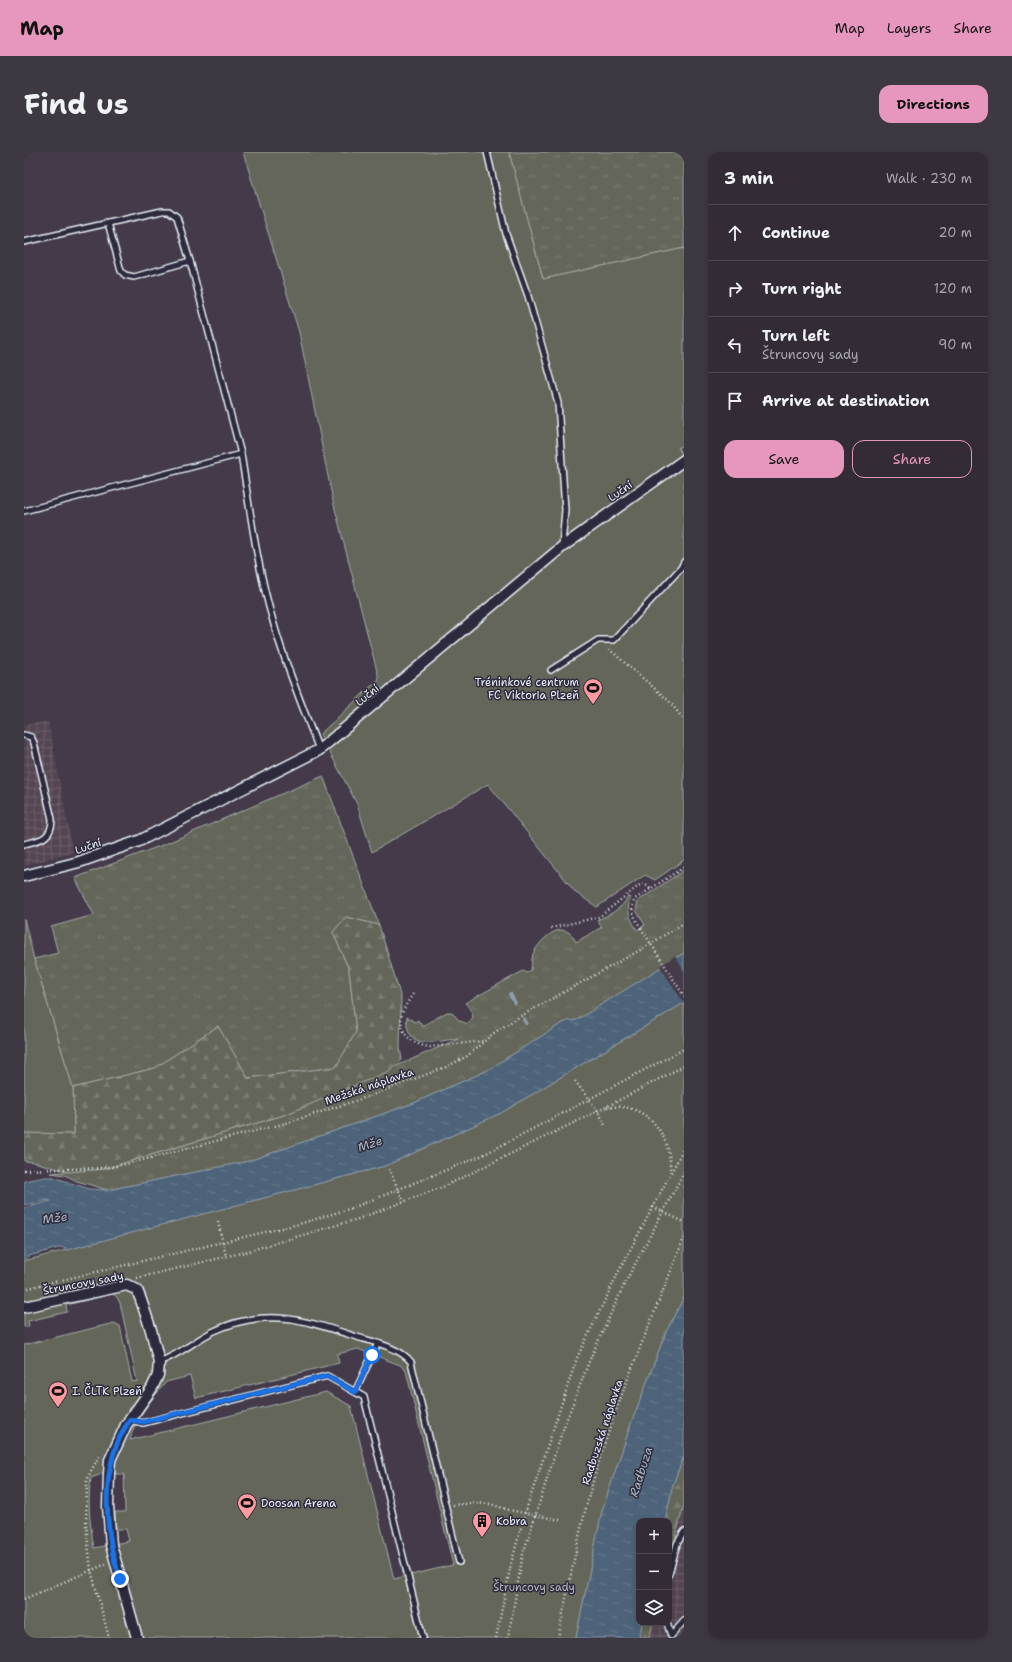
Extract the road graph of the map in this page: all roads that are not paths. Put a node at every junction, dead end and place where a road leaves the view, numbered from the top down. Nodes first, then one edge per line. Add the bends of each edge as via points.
1 (487, 152) edge
2 (108, 223) junction
3 (24, 242) edge
4 (190, 261) junction
5 (241, 454) junction
6 (684, 460) edge
7 (24, 511) edge
8 (562, 547) junction
9 (684, 562) edge
10 (551, 670) dead end
11 (24, 735) edge
12 (319, 750) junction
13 (24, 844) edge
14 (24, 876) edge
15 (24, 1307) edge
16 (378, 1343) junction
17 (159, 1362) junction
18 (355, 1392) junction
19 (130, 1420) junction
20 (684, 1532) edge
21 (459, 1562) dead end
22 (672, 1563) edge
23 (684, 1621) edge
24 (668, 1626) edge
25 (682, 1626) edge
26 (670, 1637) edge
27 (137, 1638) edge
28 (423, 1638) edge

1 - 8 lane via 506,234 528,296 558,402 565,510
2 - 3 lane
2 - 4 lane via 169,211 177,218
2 - 4 lane via 121,271 129,277
4 - 5 lane
5 - 7 lane
5 - 12 lane via 262,577 273,622
6 - 8 street, Luční
8 - 12 street, Luční
9 - 10 lane via 614,640 598,640
11 - 13 lane via 31,737 34,743 52,828 41,840
12 - 14 street, Luční via 139,841 79,862
15 - 17 street, Štruncovy sady via 131,1286 137,1290 141,1300
16 - 17 lane via 297,1319 260,1318 214,1332 184,1351
16 - 18 lane
16 - 21 lane via 407,1356 411,1362
17 - 19 street, Štruncovy sady via 158,1375 152,1388
18 - 19 lane via 327,1376 143,1422
18 - 28 lane via 364,1397
19 - 27 street, Štruncovy sady via 110,1460 108,1523 111,1545
20 - 22 lane via 677,1544
23 - 25 lane
24 - 26 lane
25 - 26 lane

